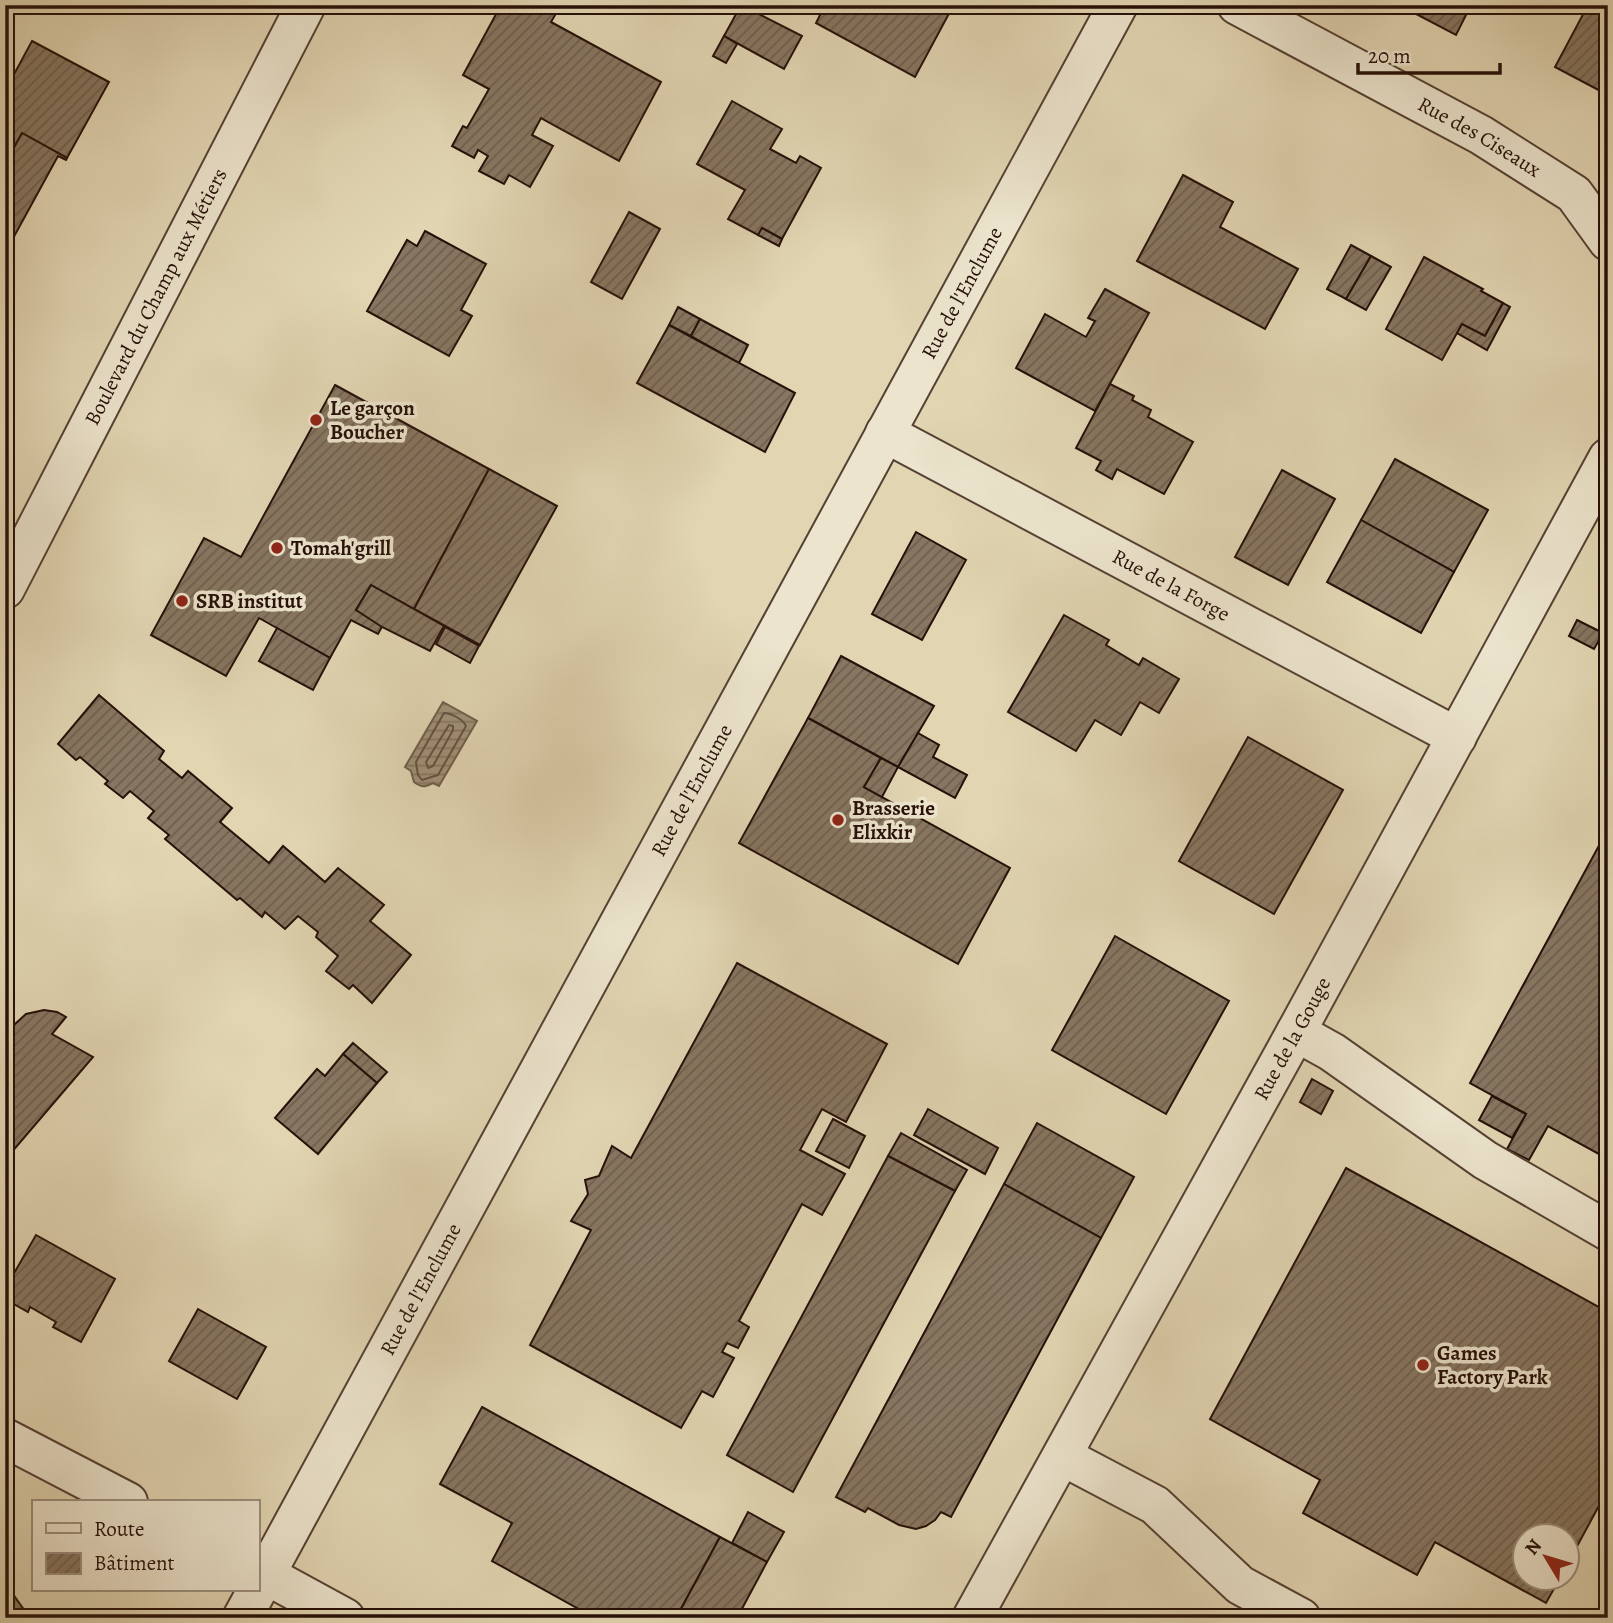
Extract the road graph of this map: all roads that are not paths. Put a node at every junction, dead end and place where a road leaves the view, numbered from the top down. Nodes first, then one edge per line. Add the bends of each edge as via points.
1 (306, 5) edge
2 (1118, 5) edge
3 (1237, 5) edge
4 (1608, 241) edge
5 (885, 433) junction
6 (1608, 458) edge
7 (5, 589) edge
8 (1457, 737) junction
9 (1296, 1032) junction
10 (1608, 1231) edge
11 (5, 1438) edge
12 (1062, 1456) junction
13 (124, 1500) edge
14 (262, 1573) edge
15 (254, 1592) edge
16 (242, 1618) edge
17 (345, 1618) edge
18 (972, 1618) edge
19 (1301, 1618) edge

1 - 7 street, Boulevard du Champ aux Métiers
2 - 5 street, Rue de l'Enclume
3 - 4 street, Rue des Ciseaux via 1481,135 1574,194
5 - 8 street, Rue de la Forge
5 - 14 street, Rue de l'Enclume
6 - 8 street, Rue de la Gouge
8 - 9 street, Rue de la Gouge
9 - 10 street via 1332,1052 1485,1160
9 - 12 street, Rue de la Gouge
11 - 13 street
12 - 18 street, Rue de la Gouge
12 - 19 street via 1155,1504 1240,1585
14 - 17 street
15 - 16 street, Rue de l'Enclume

